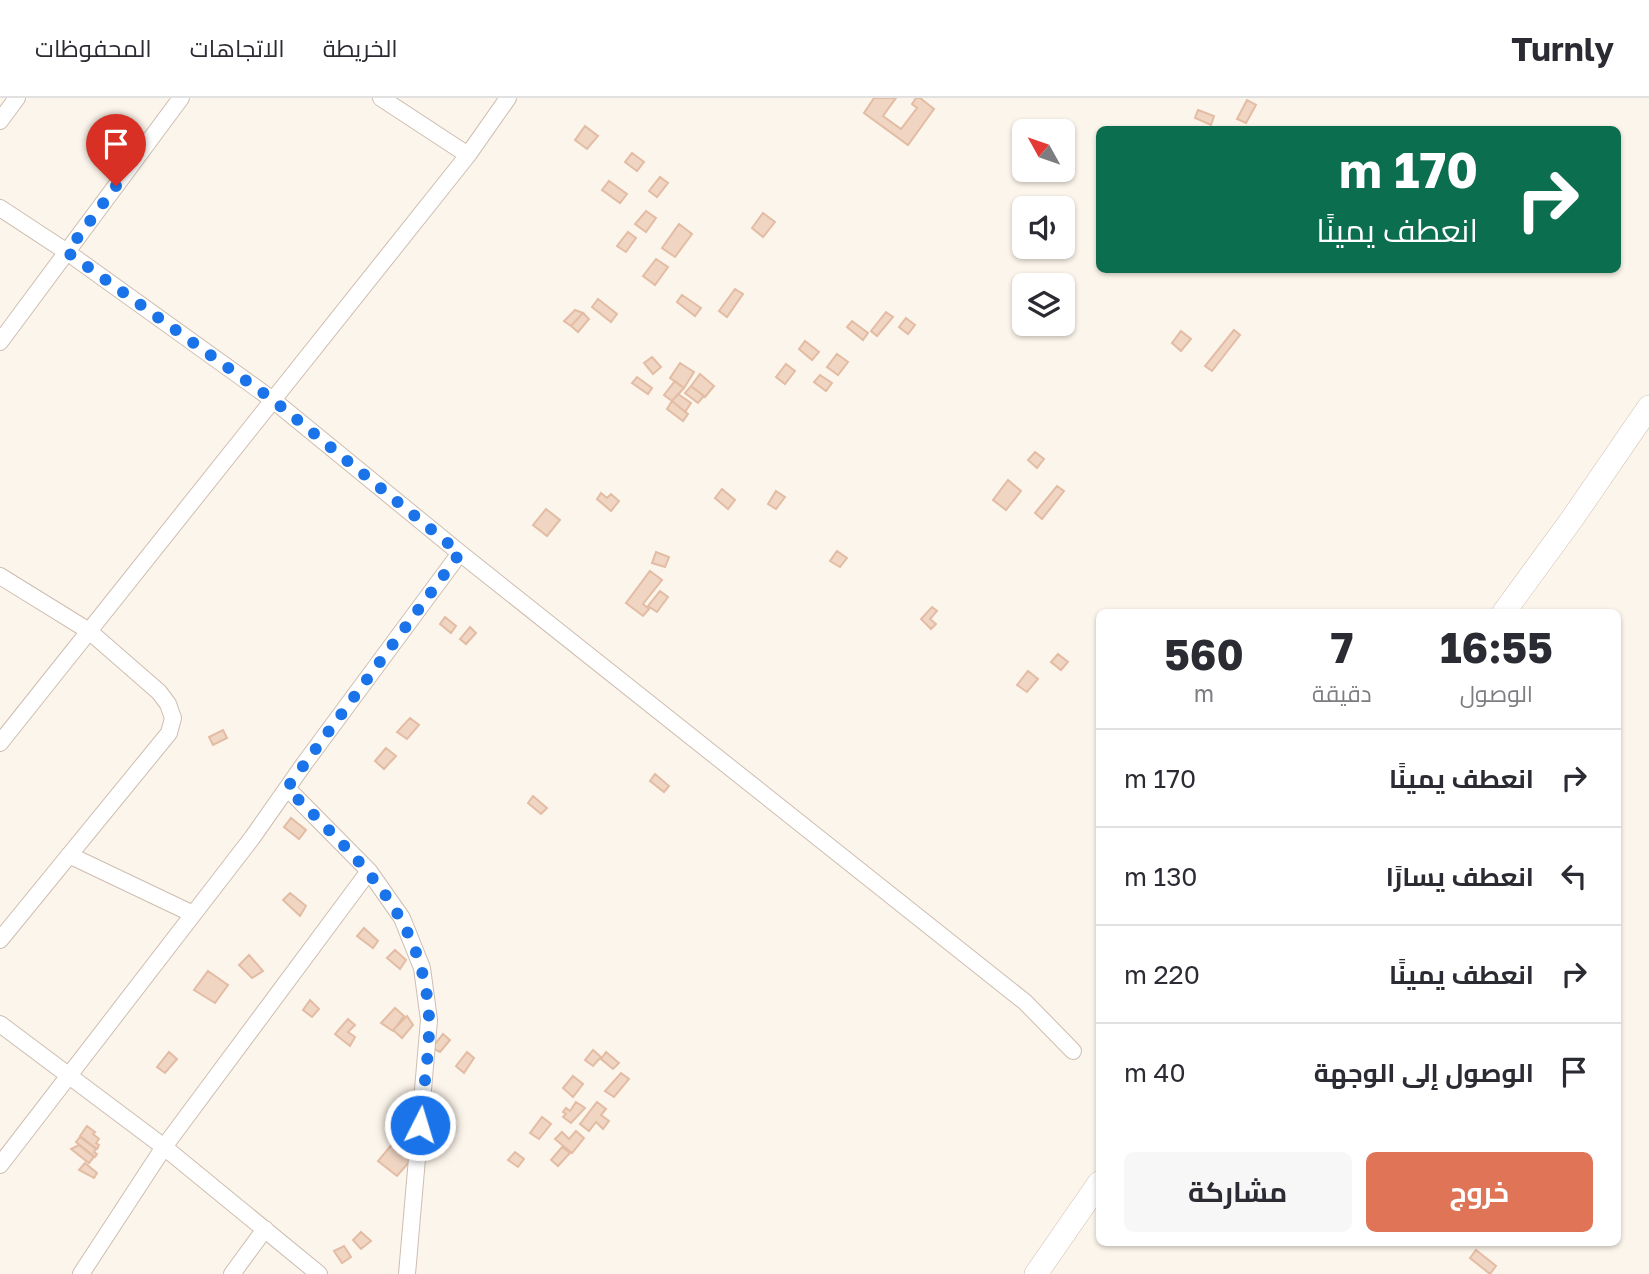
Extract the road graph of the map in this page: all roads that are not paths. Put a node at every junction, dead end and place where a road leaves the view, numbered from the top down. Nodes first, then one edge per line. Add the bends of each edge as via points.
1 (17, 98) edge
2 (181, 98) edge
3 (381, 98) edge
4 (508, 98) edge
5 (0, 121) edge
6 (468, 155) junction
7 (0, 208) edge
8 (67, 252) junction
9 (0, 342) edge
10 (273, 400) junction
11 (1649, 407) edge
12 (460, 553) junction
13 (0, 576) edge
14 (1506, 609) edge
15 (89, 631) junction
16 (0, 743) edge
17 (287, 788) junction
18 (69, 855) junction
19 (369, 871) junction
20 (193, 914) junction
21 (0, 940) edge
22 (0, 1024) edge
23 (1073, 1051) dead end
24 (70, 1074) junction
25 (164, 1147) junction
26 (0, 1165) edge
27 (1096, 1187) edge
28 (265, 1229) junction
29 (81, 1274) edge
30 (232, 1274) edge
31 (319, 1274) edge
32 (407, 1274) edge
33 (1036, 1274) edge

1 - 5 street
2 - 8 street
3 - 6 street
4 - 6 street
6 - 10 street
7 - 8 street
8 - 9 street
8 - 10 street
10 - 12 street
10 - 15 street
11 - 14 main road
12 - 17 street
12 - 23 street via 1025,1002
13 - 15 street
15 - 16 street
15 - 18 street via 159,692 173,718 169,733
17 - 19 street
17 - 20 street
18 - 20 street
18 - 21 street
19 - 25 street
19 - 32 street via 402,918 422,968 429,1020
20 - 24 street
22 - 24 street
24 - 25 street
24 - 26 street
25 - 28 street
25 - 29 street
27 - 33 main road
28 - 30 street
28 - 31 street

